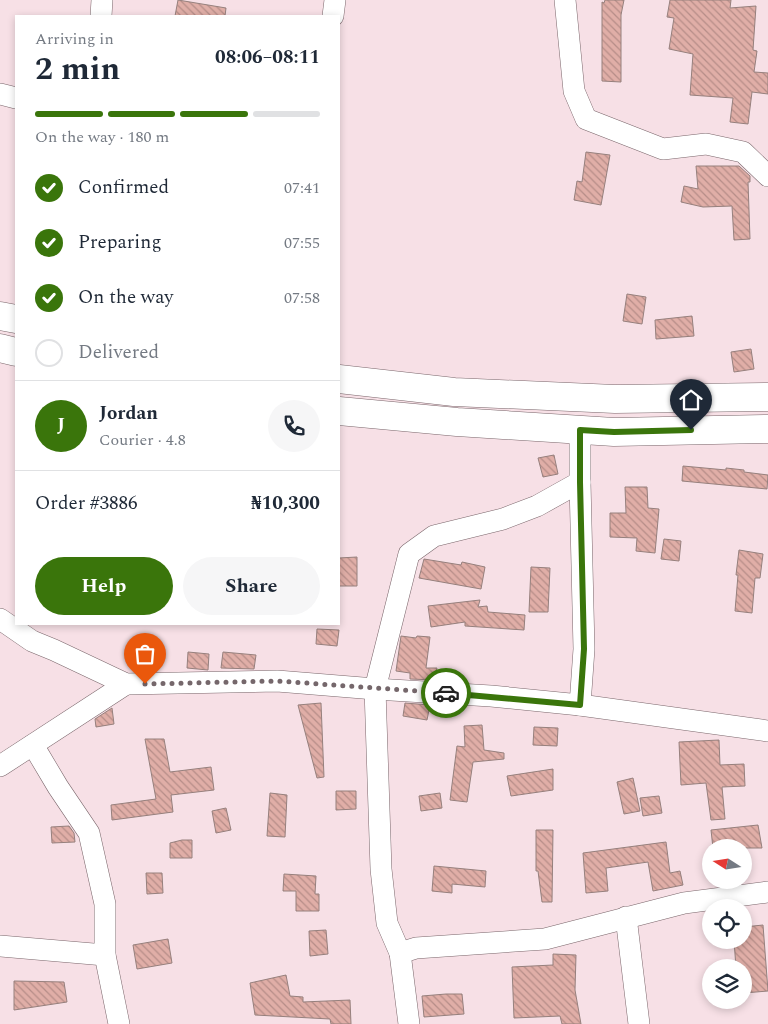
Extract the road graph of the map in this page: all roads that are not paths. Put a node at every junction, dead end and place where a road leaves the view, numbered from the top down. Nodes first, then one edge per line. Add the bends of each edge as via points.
1 (102, 0) edge
2 (335, 0) edge
3 (565, 0) edge
4 (101, 15) edge
5 (333, 15) edge
6 (0, 94) edge
7 (15, 98) edge
8 (768, 176) edge
9 (0, 316) edge
10 (15, 319) edge
11 (0, 348) edge
12 (15, 352) edge
13 (340, 379) edge
14 (768, 396) edge
15 (340, 411) edge
16 (768, 429) edge
17 (580, 430) junction
18 (580, 482) junction
19 (0, 620) edge
20 (126, 684) junction
21 (375, 689) junction
22 (580, 705) junction
23 (768, 731) edge
24 (33, 745) junction
25 (0, 766) edge
26 (768, 892) edge
27 (626, 917) junction
28 (0, 946) edge
29 (400, 954) junction
30 (105, 955) junction
31 (119, 1024) edge
32 (409, 1024) edge
33 (639, 1024) edge

1 - 4 street
2 - 5 street
3 - 8 street via 574,91 586,120 663,149 706,144 743,152
6 - 7 street
9 - 10 main road
11 - 12 main road
13 - 14 main road via 454,392 596,399
15 - 17 main road
16 - 17 main road
17 - 18 street
18 - 21 street via 503,519 434,536 409,554
18 - 22 street via 584,639
19 - 20 street via 32,641
20 - 21 street via 277,681
20 - 24 street
21 - 22 street
21 - 29 street via 381,869 387,923
22 - 23 street
24 - 25 street
24 - 30 street via 89,833 105,904
26 - 27 street via 684,903
27 - 29 street via 544,939 416,948
27 - 33 street
28 - 30 street
29 - 32 street
30 - 31 street

